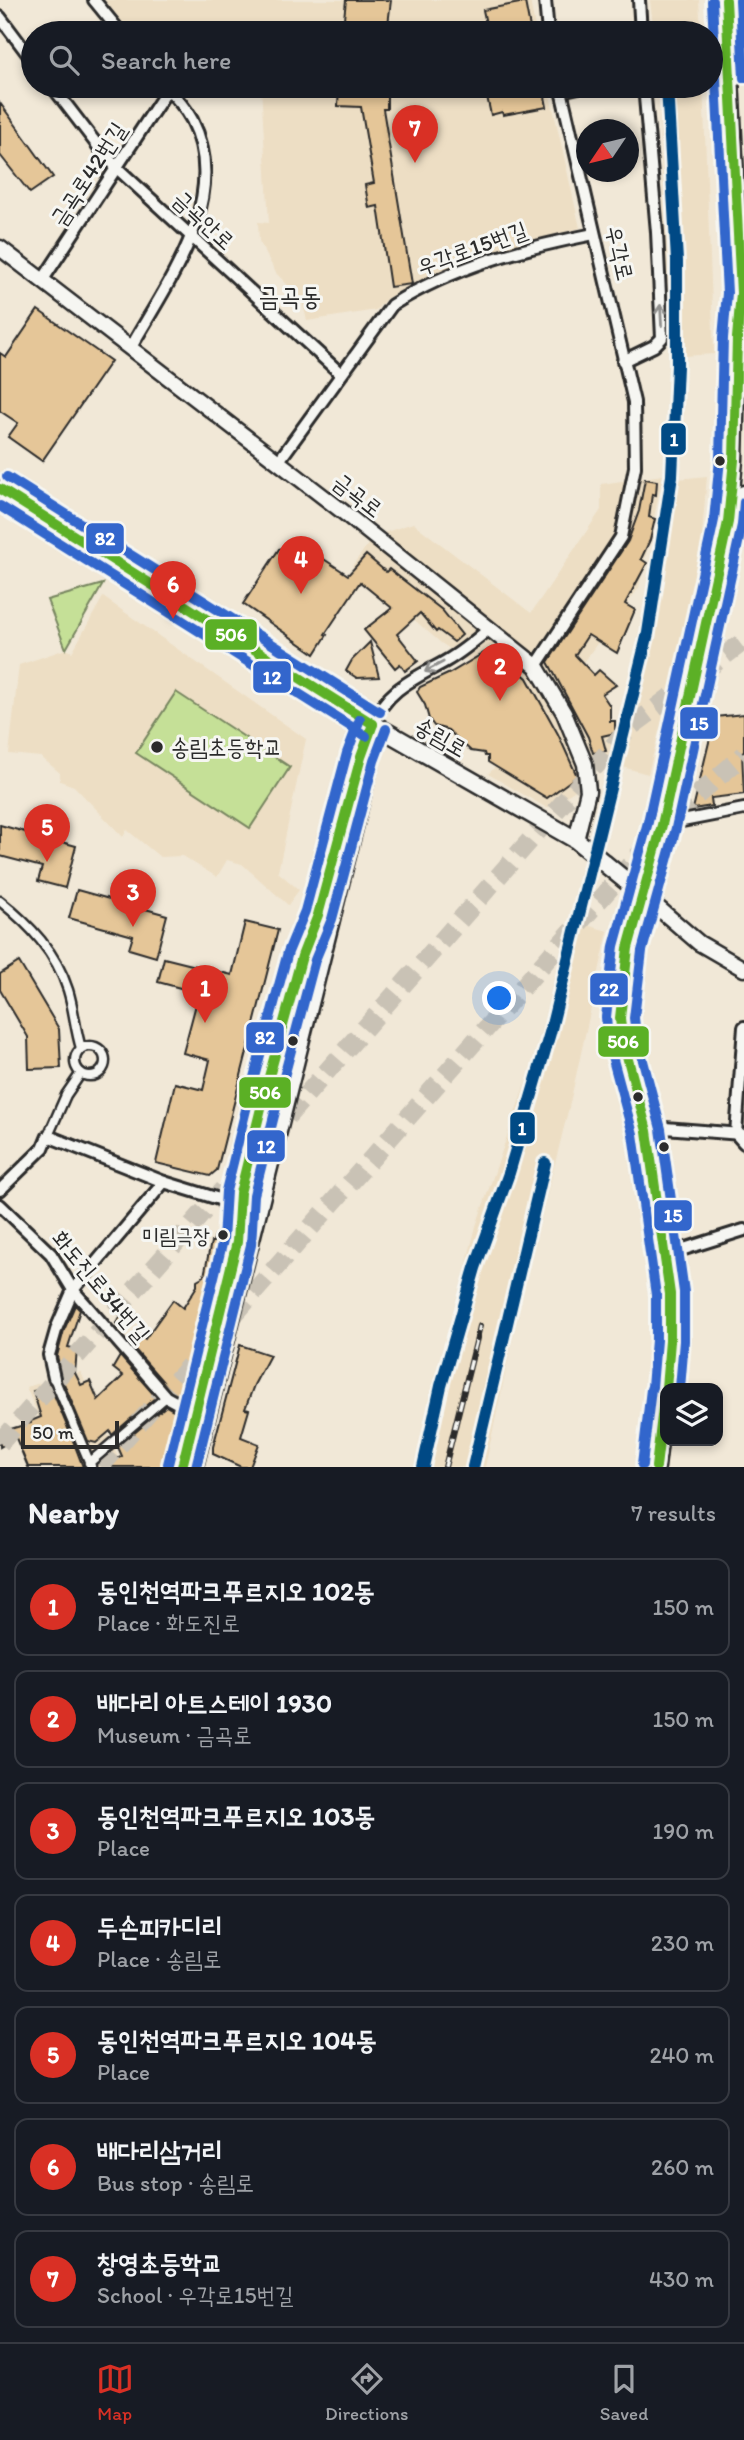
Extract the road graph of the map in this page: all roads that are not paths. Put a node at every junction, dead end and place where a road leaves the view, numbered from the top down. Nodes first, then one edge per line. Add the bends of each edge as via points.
1 (94, 0) edge
2 (545, 0) edge
3 (639, 0) edge
4 (726, 0) edge
5 (0, 17) edge
6 (111, 21) edge
7 (547, 21) edge
8 (641, 21) edge
9 (21, 45) edge
10 (736, 46) edge
11 (61, 98) edge
12 (161, 98) edge
13 (175, 98) edge
14 (563, 98) edge
15 (645, 98) edge
16 (117, 168) junction
17 (594, 234) junction
18 (192, 238) junction
19 (0, 248) edge
20 (42, 281) junction
21 (742, 300) edge
22 (130, 349) junction
23 (623, 361) junction
24 (341, 374) junction
25 (742, 402) edge
26 (278, 461) junction
27 (0, 489) edge
28 (744, 494) edge
29 (728, 522) junction
30 (490, 628) junction
31 (536, 666) junction
32 (373, 724) junction
33 (744, 809) edge
34 (662, 825) junction
35 (576, 840) junction
36 (642, 894) junction
37 (0, 901) edge
38 (744, 969) edge
39 (744, 1027) edge
40 (81, 1048) junction
41 (81, 1073) junction
42 (647, 1131) junction
43 (48, 1136) junction
44 (741, 1137) edge
45 (164, 1182) junction
46 (0, 1190) edge
47 (0, 1205) edge
48 (239, 1210) junction
49 (744, 1230) edge
50 (665, 1255) junction
51 (73, 1290) junction
52 (54, 1378) joint
53 (666, 1383) edge
54 (166, 1396) junction
55 (201, 1416) junction
56 (660, 1433) edge
57 (90, 1465) edge
58 (182, 1467) edge
59 (195, 1467) edge
60 (656, 1467) edge

1 - 6 street
2 - 7 street
3 - 8 street
4 - 10 main road
5 - 9 street
10 - 21 main road
11 - 16 street, 금곡안로
12 - 16 street, 금곡로42번길
13 - 18 street via 192,120 205,172 201,211
14 - 17 street, 우각로
23 -> 15 street via 662,338
16 - 18 street, 금곡안로
16 - 20 street, 금곡로42번길
17 - 23 street, 우각로
17 - 24 street, 우각로15번길 via 512,252 419,288 392,305
18 - 22 street
18 - 24 street, 금곡안로
19 - 20 street, 금곡로
20 - 22 street, 금곡로
21 - 25 main road via 737,338
22 - 26 street, 금곡로
23 - 31 street, 우각로 via 634,402 635,467 621,537
24 - 26 street, 우각로15번길
25 - 29 main road
26 - 30 street, 금곡로
27 - 32 main road, 송림로
28 - 29 main road
29 - 34 main road
30 - 31 street, 금곡로
30 -> 32 street via 469,646 406,682 389,696
31 - 35 street, 금곡로 via 564,713 585,764 589,790
32 - 35 main road, 송림로
32 - 48 street via 302,956
32 - 55 street via 371,764
33 - 34 street
34 - 36 main road
35 - 36 main road, 송림로
36 - 38 street via 699,943
36 - 42 main road via 628,948 620,1018
37 - 40 street via 37,934 57,962
39 - 44 street
40 - 41 street via 75,1060
40 - 41 street via 100,1048 106,1063 96,1075
41 - 43 street
42 - 44 street via 665,1128
42 - 50 main road
43 - 45 street
43 - 46 street via 43,1148
45 - 48 street
45 - 51 street
47 - 51 street, 화도진로34번길 via 51,1254
48 - 55 street via 237,1242
49 - 50 street
50 - 53 main road via 670,1294
51 - 52 street via 49,1355
51 - 54 street, 화도진로34번길
52 - 57 street
54 - 55 street, 화도진로34번길
54 - 57 street
55 - 58 street
55 - 59 street
56 - 60 main road

